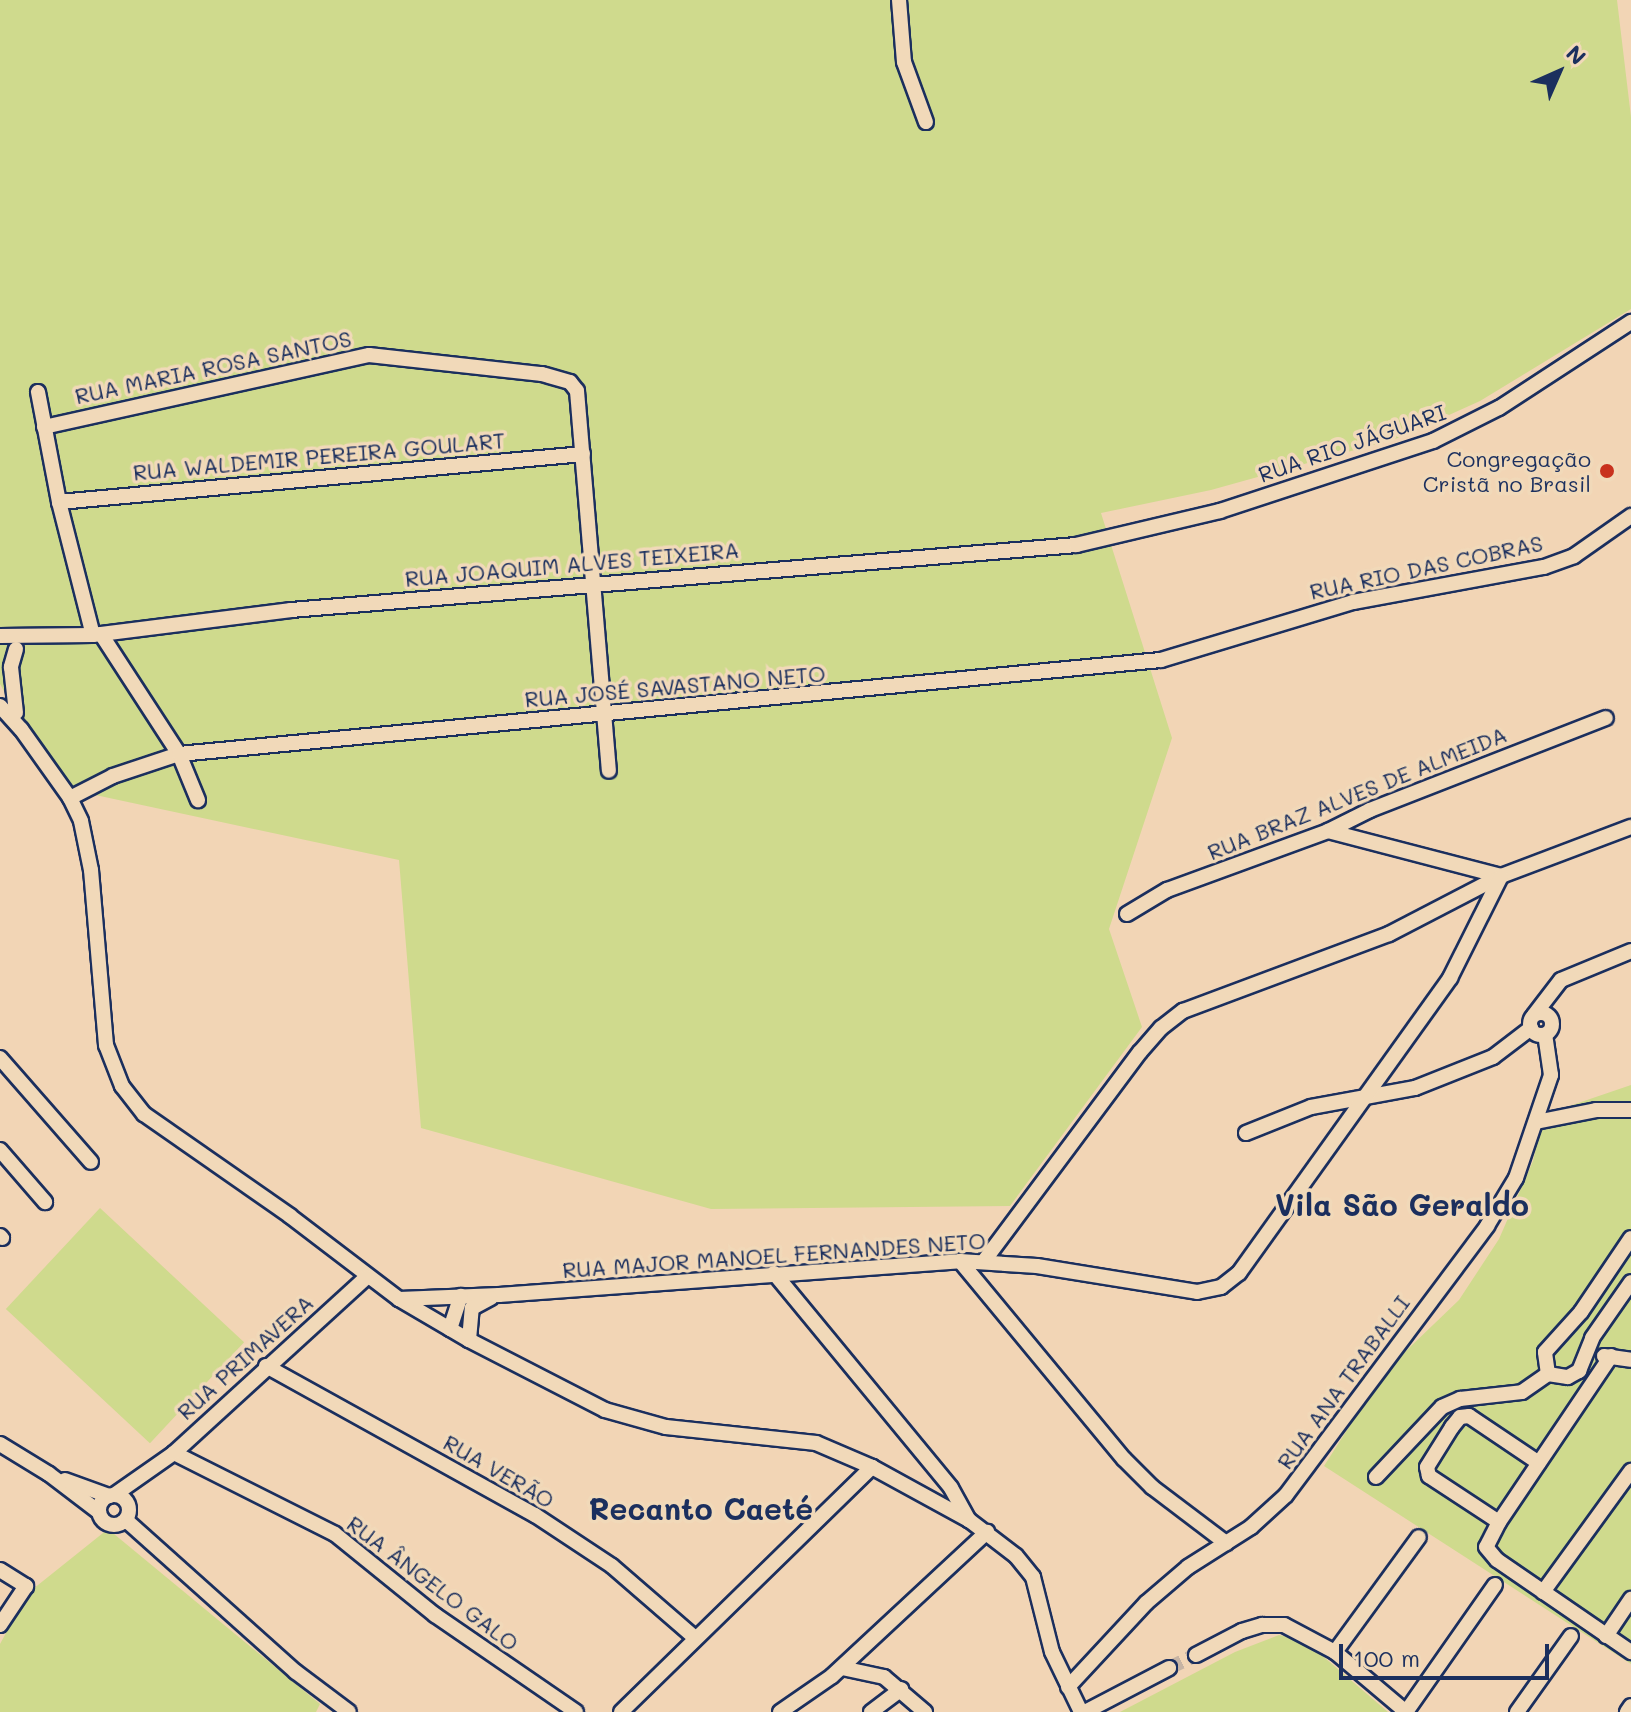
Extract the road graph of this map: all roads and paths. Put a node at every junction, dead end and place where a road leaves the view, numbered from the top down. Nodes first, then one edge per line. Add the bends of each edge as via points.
1 (899, 0) edge
2 (926, 122) dead end
3 (1631, 322) edge
4 (38, 392) dead end
5 (44, 427) junction
6 (583, 454) junction
7 (59, 502) junction
8 (1631, 516) edge
9 (1110, 538) joint
10 (595, 583) junction
11 (97, 635) junction
12 (0, 636) edge
13 (39, 638) junction
14 (16, 649) junction
15 (0, 655) edge
16 (1174, 657) joint
17 (0, 689) edge
18 (0, 706) edge
19 (16, 713) junction
20 (606, 715) junction
21 (1606, 718) dead end
22 (21, 729) junction
23 (179, 754) junction
24 (609, 771) dead end
25 (70, 798) junction
26 (198, 800) dead end
27 (1631, 827) edge
28 (1328, 831) junction
29 (1501, 876) junction
30 (1127, 914) dead end
31 (1631, 951) edge
32 (1540, 1024) junction
33 (0, 1058) edge
34 (1368, 1096) junction
35 (1631, 1110) edge
36 (1536, 1122) junction
37 (1246, 1133) dead end
38 (0, 1150) edge
39 (91, 1162) dead end
40 (45, 1202) dead end
41 (1631, 1238) edge
42 (960, 1261) junction
43 (984, 1261) junction
44 (774, 1273) junction
45 (367, 1277) junction
46 (1631, 1282) edge
47 (499, 1295) junction
48 (461, 1296) junction
49 (399, 1299) junction
50 (450, 1329) junction
51 (469, 1340) junction
52 (1611, 1356) junction
53 (1585, 1358) junction
54 (1631, 1360) edge
55 (266, 1366) junction
56 (1548, 1374) junction
57 (0, 1444) edge
58 (174, 1453) junction
59 (1539, 1463) junction
60 (872, 1467) junction
61 (154, 1469) junction
62 (1631, 1471) edge
63 (49, 1474) junction
64 (1376, 1477) dead end
65 (111, 1496) junction
66 (99, 1512) junction
67 (126, 1515) junction
68 (969, 1520) junction
69 (1499, 1522) junction
70 (987, 1532) junction
71 (1419, 1537) dead end
72 (1226, 1543) junction
73 (0, 1570) edge
74 (1495, 1585) dead end
75 (1543, 1592) junction
76 (1631, 1599) edge
77 (0, 1625) edge
78 (1571, 1636) dead end
79 (1606, 1636) junction
80 (695, 1638) junction
81 (1335, 1652) junction
82 (1631, 1652) edge
83 (1196, 1655) tunnel mouth
84 (842, 1668) junction
85 (1169, 1668) tunnel mouth
86 (1068, 1687) junction
87 (901, 1689) junction
88 (1631, 1706) edge
89 (333, 1707) edge
90 (349, 1712) edge
91 (576, 1712) edge
92 (621, 1712) edge
93 (780, 1712) edge
94 (871, 1712) edge
95 (925, 1712) edge
96 (1083, 1712) edge
97 (1517, 1712) edge
98 (1627, 1712) edge

1 - 2 street via 904,62
3 - 9 street, RUA RIO JÁGUARI via 1468,426 1220,511
4 - 5 street
5 - 6 street, RUA MARIA ROSA SANTOS via 369,355 559,377 577,391
5 - 7 street
6 - 7 street, RUA WALDEMIR PEREIRA GOULART
6 - 10 street
7 - 11 street
8 - 16 street, RUA RIO DAS COBRAS via 1574,556 1544,567 1353,602
9 - 10 street, RUA JOAQUIM ALVES TEIXEIRA via 1041,550
10 - 11 street, RUA JOAQUIM ALVES TEIXEIRA via 291,610
10 - 20 street
11 - 13 street, RUA JOAQUIM ALVES TEIXEIRA
11 - 23 street
12 - 13 street, RUA JOAQUIM ALVES TEIXEIRA
13 - 14 street
14 - 15 street
14 - 19 street via 11,667
16 - 20 street, RUA JOSÉ SAVASTANO NETO
17 - 19 street
18 - 22 street
19 - 22 street
20 - 23 street, RUA JOSÉ SAVASTANO NETO
20 - 24 street
21 - 28 street, RUA BRAZ ALVES DE ALMEIDA
22 - 25 street
23 - 25 street, RUA JOSÉ SAVASTANO NETO via 113,776
23 - 26 street
25 - 45 street via 88,843 103,1024 110,1062 122,1086 144,1114
27 - 29 street
28 - 29 street
28 - 30 street, RUA BRAZ ALVES DE ALMEIDA via 1167,890
29 - 34 street, RUA MAJOR MANOEL FERNANDES NETO via 1450,978
29 - 43 street via 1389,934 1183,1011 1140,1052
31 - 32 street, RUA ANA TRABALLI via 1570,974 1552,990
32 - 34 street via 1471,1067 1415,1088
32 - 36 street, RUA ANA TRABALLI via 1552,1065
33 - 39 street
34 - 37 street via 1311,1107
34 - 43 street, RUA MAJOR MANOEL FERNANDES NETO via 1239,1273 1221,1287 1197,1292
35 - 36 street via 1596,1110
36 - 72 street, RUA ANA TRABALLI via 1499,1208 1303,1476 1251,1527
38 - 40 street
41 - 56 street via 1589,1302 1545,1352
42 - 43 street, RUA MAJOR MANOEL FERNANDES NETO
42 - 44 street, RUA MAJOR MANOEL FERNANDES NETO
42 - 72 street via 1130,1466
44 - 47 street, RUA MAJOR MANOEL FERNANDES NETO
44 - 68 street via 951,1488
45 - 49 street
45 - 55 street, RUA PRIMAVERA
46 - 53 street via 1592,1338
47 - 48 street, RUA MAJOR MANOEL FERNANDES NETO
47 - 51 street via 472,1308
48 - 49 street, RUA MAJOR MANOEL FERNANDES NETO
48 - 50 street
49 - 50 street
50 - 51 street
51 - 60 street via 623,1417 666,1427 806,1441
52 - 53 street
52 - 54 street
52 - 59 street
53 - 56 street via 1574,1374
55 - 58 street, RUA PRIMAVERA
55 - 80 street, RUA VERÃO via 535,1515 612,1566
56 - 64 street via 1522,1392 1460,1399 1442,1407
57 - 63 street
58 - 61 street, RUA PRIMAVERA
58 - 91 street, RUA ÂNGELO GALO via 335,1534 435,1615
59 - 69 street
59 - 69 street via 1477,1419 1464,1415 1452,1427 1427,1467 1429,1476
60 - 68 street
60 - 80 street
61 - 65 street, RUA PRIMAVERA
61 - 67 street, RUA PRIMAVERA
62 - 75 street
63 - 65 street
63 - 66 street
65 - 66 street
65 - 67 street via 124,1499
66 - 67 street via 108,1524
67 - 89 street via 173,1565
68 - 70 street
69 - 75 street via 1487,1550
70 - 84 street
70 - 86 street via 1033,1577 1052,1652
71 - 81 street
72 - 86 street, RUA ANA TRABALLI via 1146,1603
73 - 77 street via 26,1586
74 - 81 street via 1406,1712
75 - 79 street
76 - 79 street
78 - 97 street
79 - 82 street
80 - 92 street
81 - 83 street via 1284,1625 1262,1625
84 - 87 street via 884,1677
84 - 93 street
85 - 96 street
86 - 96 street
87 - 94 street
87 - 95 street
88 - 98 street
89 - 90 street

